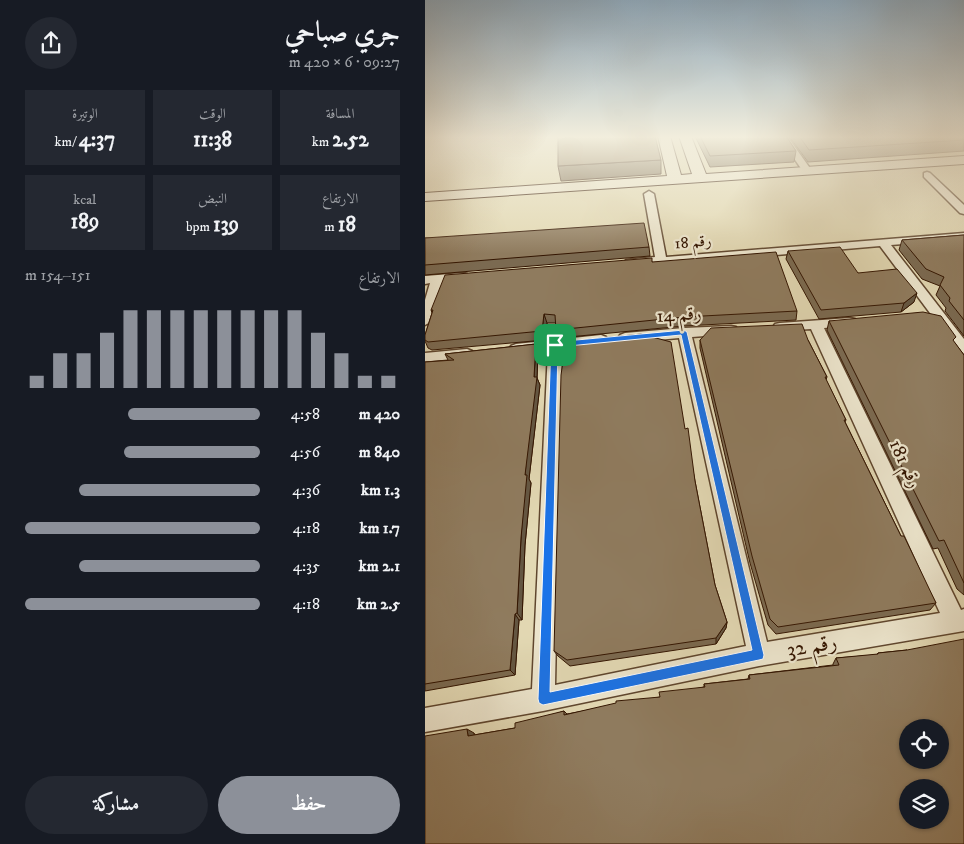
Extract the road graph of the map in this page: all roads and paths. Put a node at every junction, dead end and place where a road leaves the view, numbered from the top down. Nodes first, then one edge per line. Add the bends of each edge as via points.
1 (674, 175) edge
2 (741, 175) edge
3 (921, 175) edge
4 (927, 175) edge
5 (701, 178) joint
6 (675, 180) junction
7 (649, 194) junction
8 (425, 197) edge
9 (425, 209) edge
10 (964, 211) edge
11 (964, 236) edge
12 (883, 243) junction
13 (661, 261) junction
14 (623, 264) edge
15 (477, 276) edge
16 (431, 280) edge
17 (937, 314) junction
18 (919, 316) edge
19 (425, 321) edge
20 (863, 321) edge
21 (816, 325) junction
22 (769, 328) edge
23 (740, 329) edge
24 (684, 332) junction
25 (555, 345) junction
26 (964, 349) edge
27 (499, 351) edge
28 (481, 352) edge
29 (425, 358) edge
30 (960, 621) edge
31 (759, 655) junction
32 (543, 699) junction
33 (425, 720) edge

1 - 6 street
2 - 5 street
3 - 7 street
4 - 10 street
5 - 6 street
6 - 8 street
7 - 9 street
7 - 13 street
11 - 12 street, رقم 18
12 - 13 street, رقم 18
12 - 17 street
13 - 14 street, رقم 18
15 - 16 street
16 - 19 street
17 - 18 street
17 - 26 street
20 - 21 street
21 - 22 street
21 - 30 street, رقم 181
23 - 24 street, رقم 14
24 - 25 street, رقم 14
24 - 31 street
25 - 27 street, رقم 14
25 - 32 street
28 - 29 street
30 - 31 street, رقم 32
31 - 32 street, رقم 32
32 - 33 street, رقم 32

